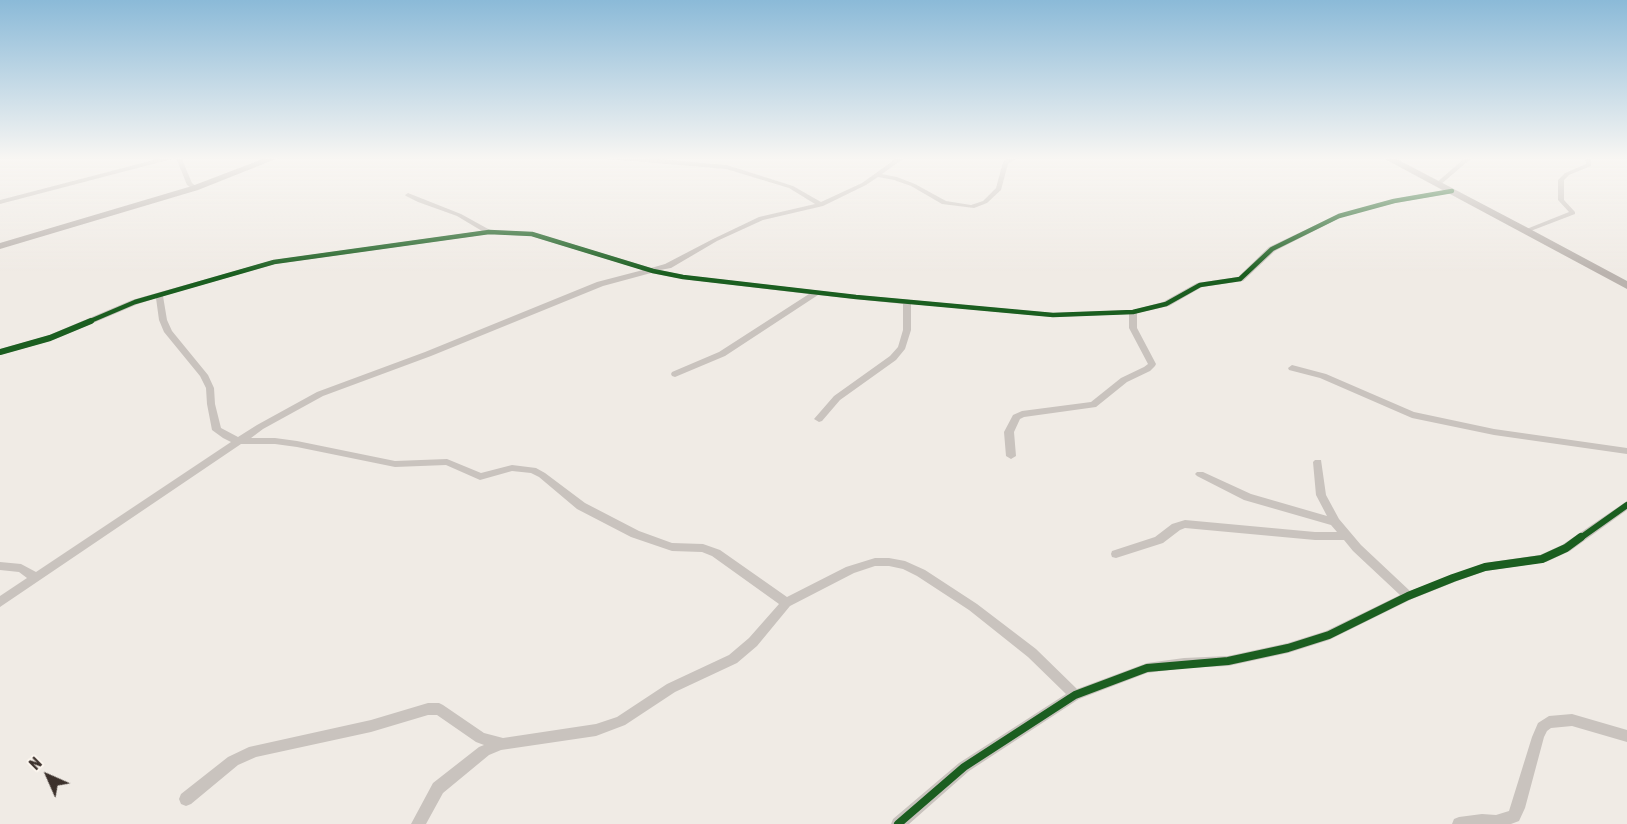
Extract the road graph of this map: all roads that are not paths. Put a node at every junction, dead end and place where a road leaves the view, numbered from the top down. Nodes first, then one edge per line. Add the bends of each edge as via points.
1 (26, 195) edge
2 (170, 195) edge
3 (409, 195) edge
4 (804, 195) edge
5 (843, 195) edge
6 (930, 195) edge
7 (992, 195) edge
8 (1426, 195) edge
9 (1460, 195) edge
10 (1561, 195) edge
11 (0, 202) edge
12 (820, 206) junction
13 (1526, 231) junction
14 (489, 232) junction
15 (0, 246) edge
16 (652, 271) junction
17 (1627, 286) edge
18 (816, 292) junction
19 (159, 295) junction
20 (907, 302) junction
21 (1133, 312) junction
22 (0, 352) edge
23 (1292, 368) dead end
24 (675, 374) dead end
25 (819, 419) dead end
26 (238, 441) junction
27 (1627, 451) edge
28 (1011, 456) dead end
29 (1318, 462) dead end
30 (1200, 474) dead end
31 (1627, 505) edge
32 (1335, 522) junction
33 (1347, 536) junction
34 (1116, 554) dead end
35 (0, 566) edge
36 (36, 578) junction
37 (1408, 596) junction
38 (0, 602) edge
39 (786, 603) junction
40 (1075, 695) junction
41 (1627, 736) edge
42 (501, 744) junction
43 (186, 799) dead end
44 (418, 824) edge
45 (898, 824) edge
46 (1460, 824) edge

1 - 11 street
2 - 15 main road
3 - 14 street via 459,214
4 - 12 street
5 - 12 street
6 - 7 street via 944,203 972,207
8 - 21 street via 1339,216 1272,249 1240,279 1200,285 1166,304
9 - 13 main road
10 - 13 street via 1573,213
12 - 16 street via 762,218
13 - 17 main road
14 - 16 street via 532,234
14 - 19 street via 274,262
16 - 18 street
16 - 26 street via 600,284 342,385 281,413
18 - 20 street
18 - 24 street via 717,358
19 - 22 street via 50,338
19 - 26 street via 168,332 207,382 217,430
20 - 21 street via 1053,315
20 - 25 street via 907,330 902,347 893,358 837,398
21 - 28 street via 1133,327 1152,364 1093,405 1016,417 1009,432
23 - 27 street via 1323,376 1412,415 1494,432
26 - 36 street
26 - 39 street via 276,441 395,464 447,462 480,477 512,468 533,470 581,506 635,534 672,547 703,548 716,553
29 - 32 street via 1321,495
30 - 32 street via 1248,497
31 - 37 street via 1542,560 1485,567
32 - 33 street
33 - 34 street via 1185,524 1159,540
33 - 37 street
35 - 36 street via 21,568
36 - 38 street
37 - 40 street via 1364,619 1288,648 1228,661 1147,668
39 - 40 street via 875,562 905,565 973,607 1032,653
39 - 42 street via 733,659 671,687 621,721 596,730
40 - 45 street via 964,767
41 - 46 street via 1572,720 1549,722 1538,737 1514,816 1496,822
42 - 43 street via 481,738 439,709 428,710 254,751 233,761
42 - 44 street via 484,751 442,784

